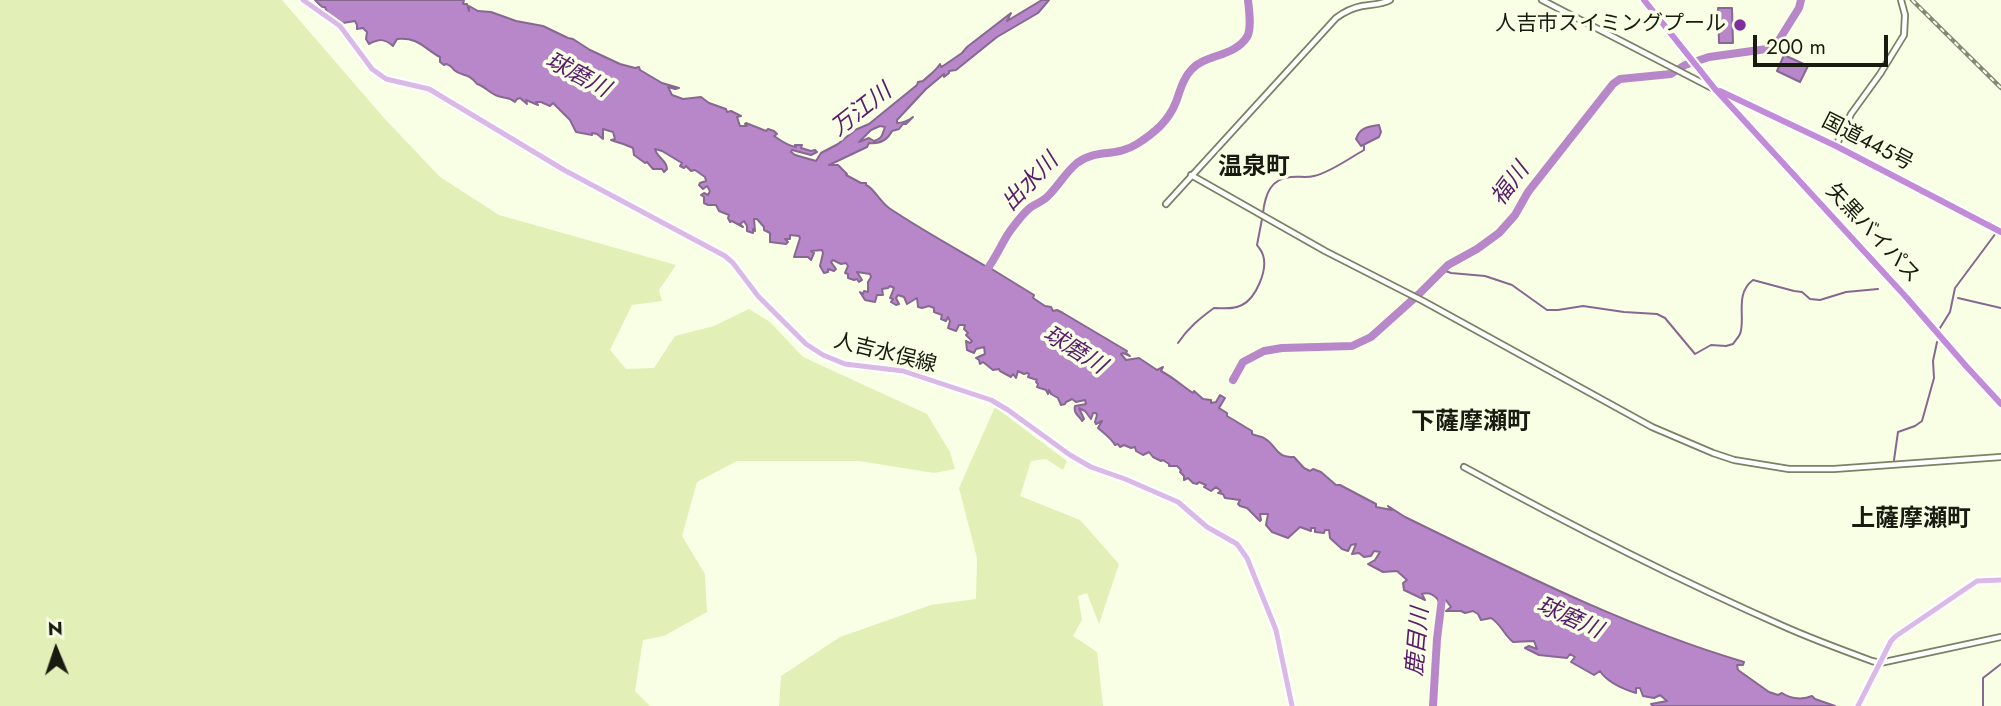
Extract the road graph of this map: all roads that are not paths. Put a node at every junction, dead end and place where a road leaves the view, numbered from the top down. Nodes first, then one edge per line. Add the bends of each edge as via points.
1 (303, 0) edge
2 (1390, 0) edge
3 (1542, 0) edge
4 (1644, 0) edge
5 (1900, 0) edge
6 (1715, 89) junction
7 (1740, 101) junction
8 (1734, 109) junction
9 (1836, 146) junction
10 (1191, 175) junction
11 (1166, 204) dead end
12 (2001, 232) edge
13 (2001, 404) edge
14 (2001, 457) edge
15 (1464, 467) dead end
16 (2001, 580) edge
17 (2001, 637) edge
18 (1880, 663) junction
19 (1292, 706) edge
20 (1858, 706) edge

1 - 19 main road, 人吉水俣線 via 340,26 372,69 386,79 429,89 564,170 725,256 758,296 823,355 845,364 903,371 991,400 1070,455 1178,502 1207,527 1237,544 1276,630
2 - 10 street via 1349,9 1336,18
3 - 6 street
4 - 6 highway, 矢黒バイパス
5 - 9 street via 1904,35 1851,114
6 - 7 highway, 国道445号
6 - 8 highway, 矢黒バイパス
7 - 8 highway
7 - 9 highway, 国道445号
8 - 13 highway, 矢黒バイパス
9 - 12 highway, 国道445号
10 - 11 street
10 - 14 street via 1651,427 1713,453 1789,469
15 - 18 street via 1553,516 1783,627
16 - 18 main road via 1977,581 1896,636
17 - 18 street
18 - 20 main road

